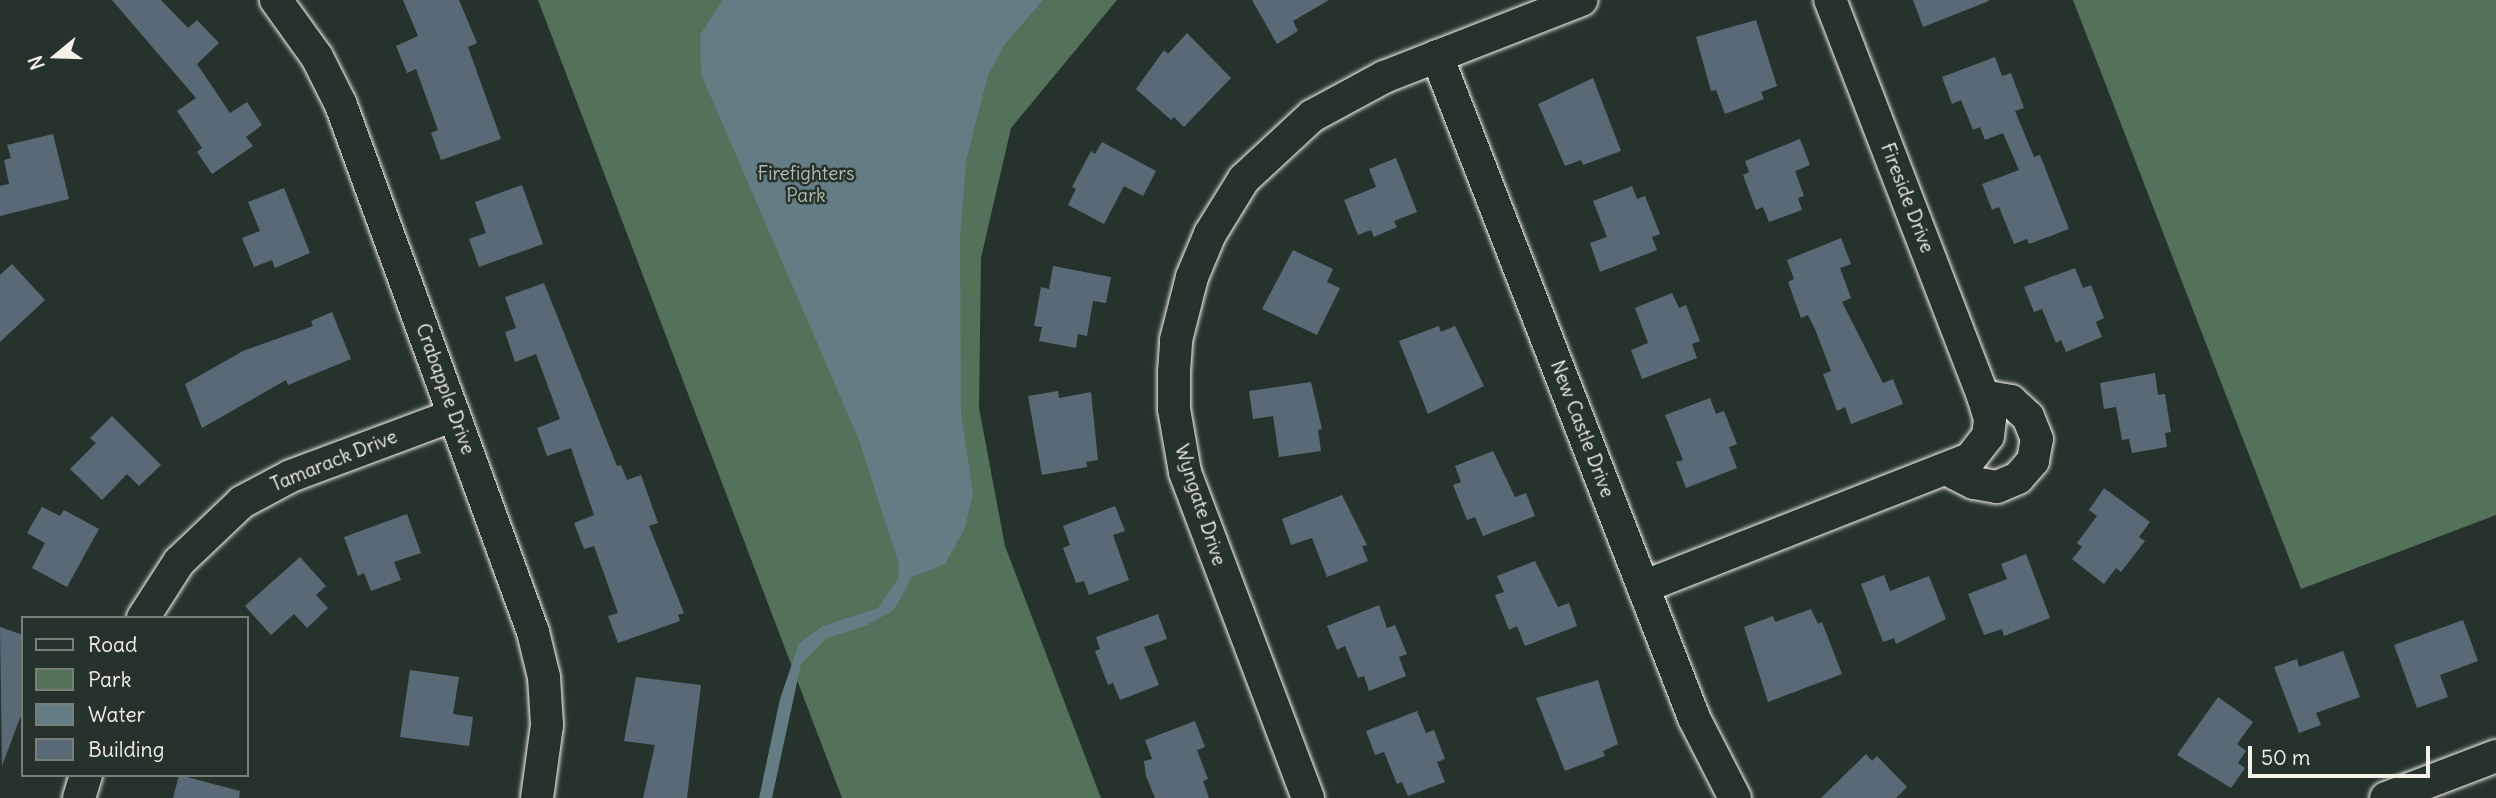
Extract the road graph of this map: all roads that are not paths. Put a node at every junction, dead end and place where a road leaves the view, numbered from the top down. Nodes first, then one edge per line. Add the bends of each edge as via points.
1 (276, 0) edge
2 (1582, 0) edge
3 (1830, 0) edge
4 (1437, 56) junction
5 (1983, 396) junction
6 (454, 415) junction
7 (1947, 469) junction
8 (1643, 587) junction
9 (144, 616) edge
10 (2496, 756) edge
11 (85, 777) edge
12 (79, 798) edge
13 (537, 798) edge
14 (1308, 798) edge
15 (1735, 798) edge
16 (2386, 798) edge

1 - 6 street, Crabapple Drive via 317,57 341,105
2 - 4 street, Wyngate Drive
3 - 5 street, Fireside Drive
4 - 8 street, New Castle Drive
4 - 14 street, Wyngate Drive via 1350,93 1312,116 1244,179 1205,245 1176,340 1174,409 1185,472
5 - 7 street, Fireside Drive via 1990,427 1984,444 1975,456
5 - 7 street via 2011,401 2028,417 2037,439 2033,461 2018,478 1997,486 1974,483
6 - 9 street, Tamarack Drive via 290,476 242,502 179,562
6 - 13 street, Crabapple Drive via 540,656 547,748
7 - 8 street, Fireside Drive
8 - 15 street, New Castle Drive via 1694,718
10 - 16 street
11 - 12 street

